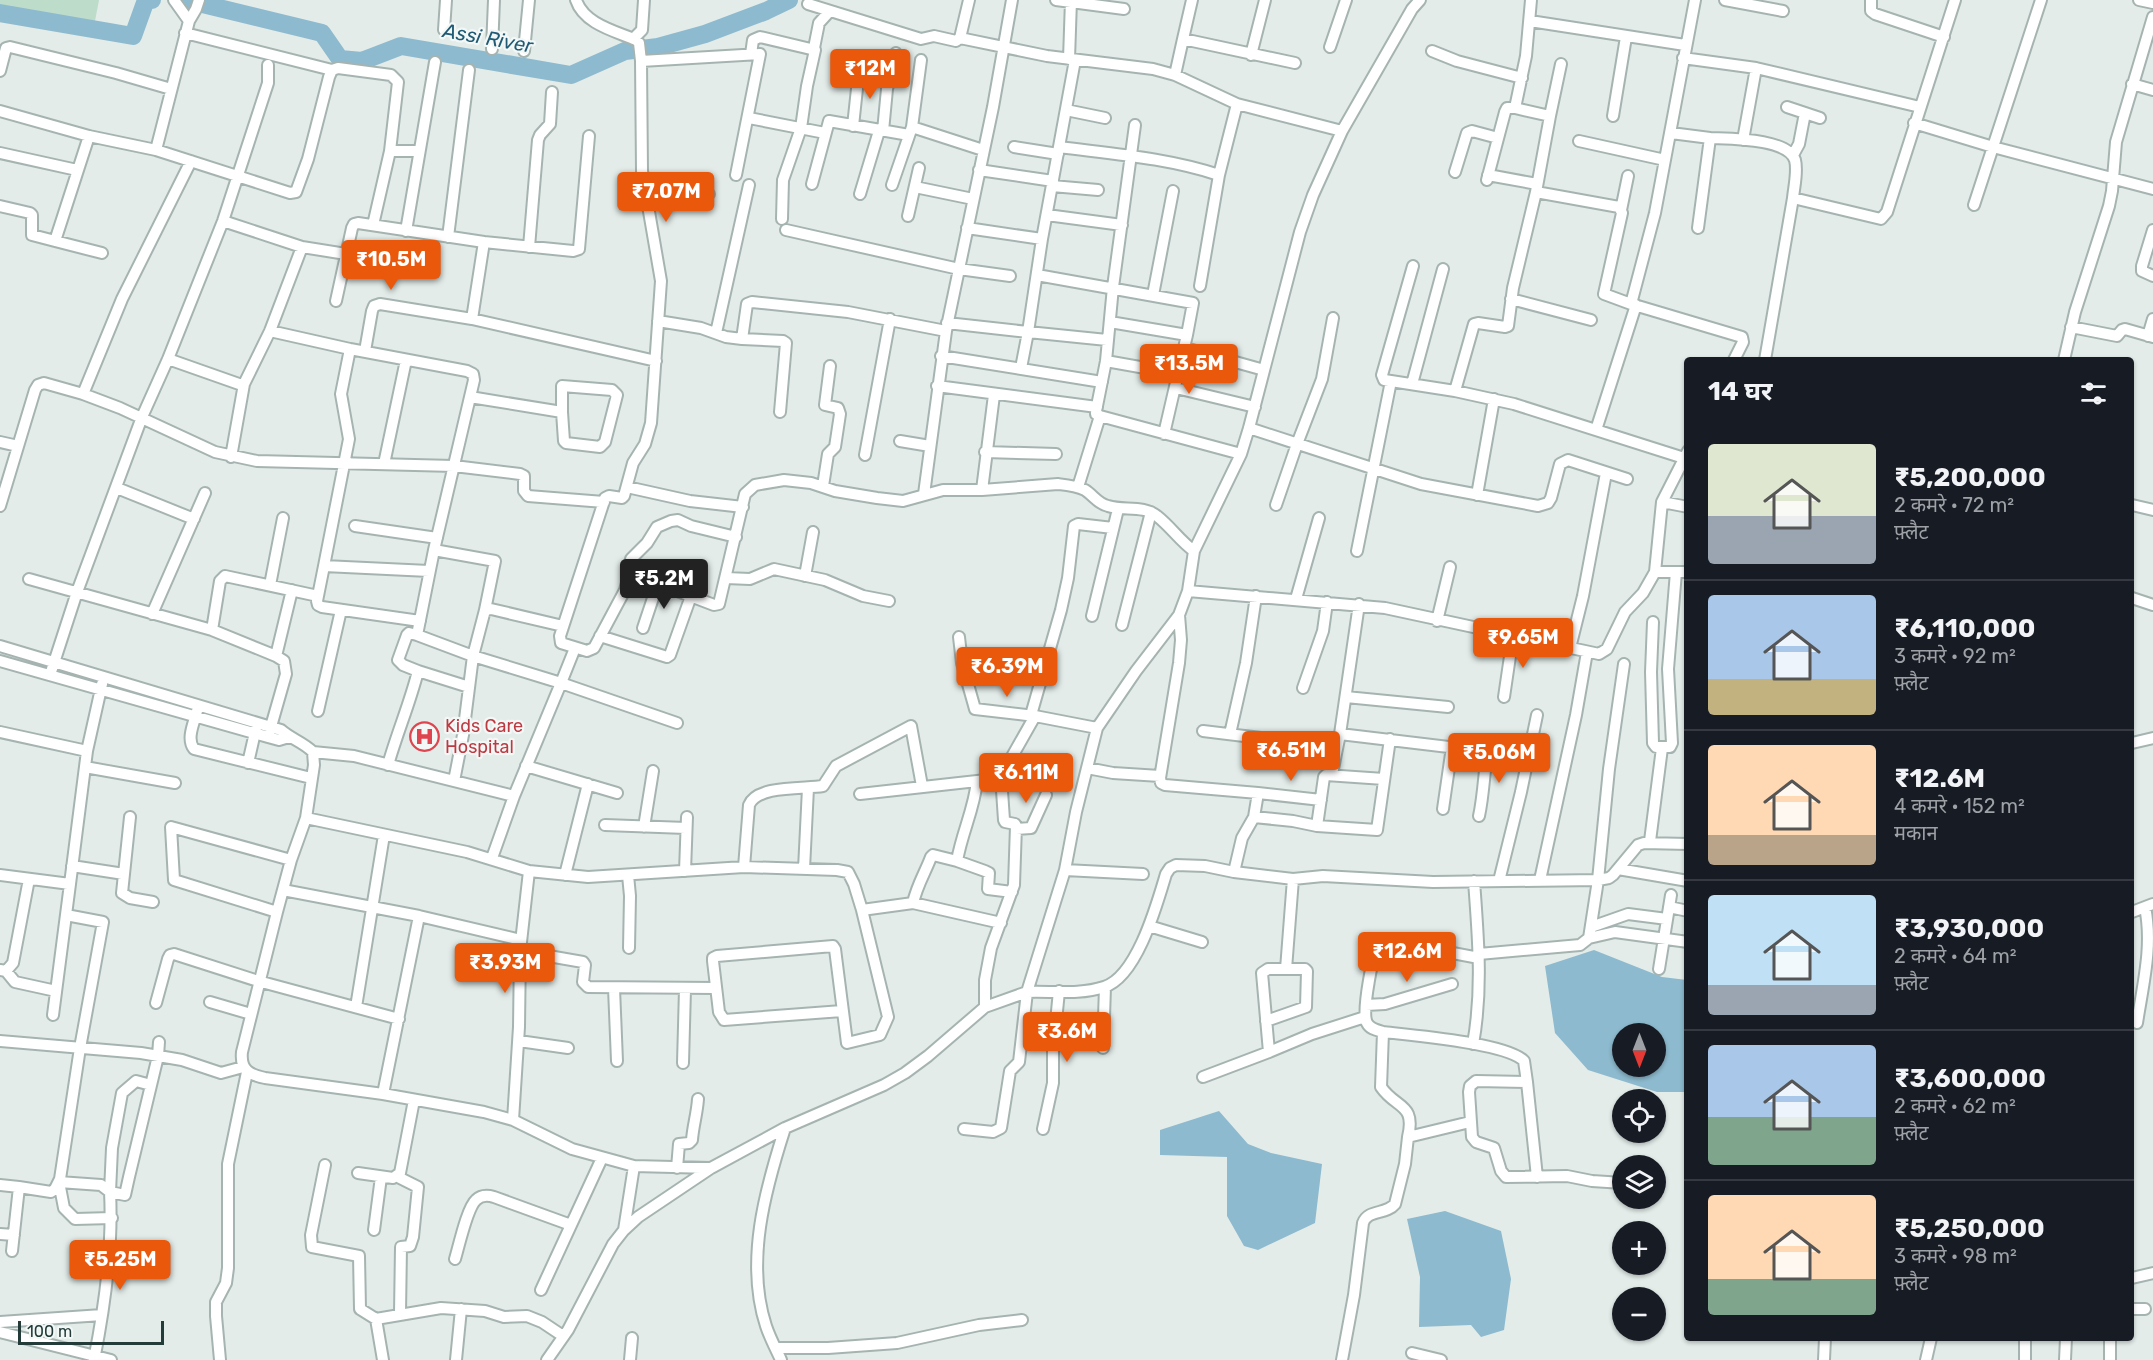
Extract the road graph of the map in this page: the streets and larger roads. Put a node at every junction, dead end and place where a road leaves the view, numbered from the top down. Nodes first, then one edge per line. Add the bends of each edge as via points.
1 (174, 0) edge
2 (446, 0) edge
3 (494, 0) edge
4 (529, 0) edge
5 (576, 0) edge
6 (644, 0) edge
7 (969, 0) edge
8 (1012, 0) edge
9 (1056, 0) edge
10 (1192, 0) edge
11 (1265, 0) edge
12 (1346, 0) edge
13 (1420, 0) edge
14 (1531, 0) edge
15 (1695, 0) edge
16 (1725, 0) edge
17 (1871, 0) edge
18 (1955, 0) edge
19 (2042, 0) edge
20 (2139, 0) edge
21 (1071, 1) edge
22 (1753, 2) edge
23 (2153, 3) edge
24 (808, 4) dead end
25 (198, 5) edge
26 (1124, 9) dead end
27 (1783, 10) dead end
28 (829, 12) junction
29 (186, 16) junction
30 (2153, 17) edge
31 (1530, 21) junction
32 (444, 30) dead end
33 (186, 33) junction
34 (1626, 37) junction
35 (1944, 37) junction
36 (960, 38) junction
37 (1183, 39) junction
38 (636, 41) junction
39 (1685, 45) junction
40 (1005, 46) junction
41 (1330, 47) dead end
42 (814, 48) junction
43 (492, 49) dead end
44 (524, 51) dead end
45 (1432, 51) dead end
46 (896, 53) dead end
47 (751, 54) junction
48 (1251, 55) junction
49 (1683, 58) junction
50 (640, 59) junction
51 (1072, 59) junction
52 (921, 60) dead end
53 (435, 62) dead end
54 (1294, 63) dead end
55 (1561, 64) dead end
56 (268, 65) dead end
57 (1756, 68) junction
58 (332, 70) junction
59 (469, 70) dead end
60 (859, 70) dead end
61 (0, 71) edge
62 (1175, 75) junction
63 (1522, 78) junction
64 (2132, 84) junction
65 (171, 89) junction
66 (2153, 90) edge
67 (552, 92) dead end
68 (1237, 104) junction
69 (1787, 107) dead end
70 (1920, 107) junction
71 (1515, 108) junction
72 (1066, 110) junction
73 (0, 111) edge
74 (1805, 113) junction
75 (1550, 116) junction
76 (1613, 116) dead end
77 (748, 118) junction
78 (1106, 118) dead end
79 (1820, 118) dead end
80 (1914, 123) junction
81 (1135, 125) dead end
82 (853, 126) junction
83 (801, 128) junction
84 (881, 131) junction
85 (910, 131) junction
86 (1342, 131) junction
87 (825, 133) junction
88 (1671, 133) junction
89 (89, 136) junction
90 (589, 136) dead end
91 (1498, 138) junction
92 (1710, 138) junction
93 (1743, 140) junction
94 (1579, 141) dead end
95 (1014, 147) dead end
96 (1993, 147) junction
97 (156, 150) junction
98 (983, 150) junction
99 (390, 151) junction
100 (419, 151) junction
101 (1058, 151) junction
102 (0, 153) edge
103 (1793, 155) junction
104 (1131, 156) junction
105 (1665, 160) junction
106 (191, 161) junction
107 (919, 168) dead end
108 (77, 170) junction
109 (979, 171) junction
110 (1455, 172) dead end
111 (237, 175) junction
112 (736, 175) dead end
113 (1219, 176) junction
114 (1628, 176) dead end
115 (2113, 178) junction
116 (812, 184) dead end
117 (1052, 184) junction
118 (749, 185) dead end
119 (892, 185) dead end
120 (915, 187) junction
121 (1536, 188) junction
122 (2153, 189) edge
123 (1098, 190) dead end
124 (1173, 191) dead end
125 (644, 192) junction
126 (709, 194) dead end
127 (860, 194) dead end
128 (1793, 198) junction
129 (973, 199) junction
130 (1974, 205) dead end
131 (0, 206) edge
132 (1622, 210) junction
133 (1047, 214) junction
134 (908, 216) dead end
135 (223, 221) junction
136 (373, 225) junction
137 (1122, 225) junction
138 (967, 228) junction
139 (1698, 228) dead end
140 (2153, 230) edge
141 (406, 231) junction
142 (447, 237) junction
143 (1042, 239) junction
144 (55, 241) junction
145 (484, 242) junction
146 (302, 247) junction
147 (529, 247) junction
148 (102, 253) dead end
149 (346, 254) junction
150 (1413, 266) dead end
151 (959, 269) junction
152 (1443, 269) dead end
153 (1037, 275) junction
154 (1010, 276) dead end
155 (2153, 276) edge
156 (1200, 286) dead end
157 (1113, 287) junction
158 (1153, 295) junction
159 (1511, 299) junction
160 (336, 301) dead end
161 (1633, 304) junction
162 (1333, 318) dead end
163 (472, 319) junction
164 (890, 319) junction
165 (2153, 319) edge
166 (1591, 320) dead end
167 (658, 321) junction
168 (1110, 322) junction
169 (946, 327) junction
170 (2071, 327) junction
171 (270, 331) junction
172 (1028, 332) junction
173 (716, 333) junction
174 (1187, 335) junction
175 (2151, 336) edge
176 (742, 339) junction
177 (1107, 340) junction
178 (1185, 348) junction
179 (350, 349) junction
180 (365, 351) junction
181 (941, 356) junction
182 (1736, 357) edge
183 (1766, 357) edge
184 (2065, 357) edge
185 (168, 359) junction
186 (406, 360) junction
187 (656, 361) junction
188 (1106, 361) junction
189 (830, 366) dead end
190 (1021, 368) junction
191 (1264, 370) junction
192 (1179, 374) junction
193 (1391, 381) junction
194 (1102, 382) junction
195 (244, 384) junction
196 (1412, 384) junction
197 (937, 386) junction
198 (1176, 388) junction
199 (1455, 391) junction
200 (83, 394) junction
201 (994, 394) junction
202 (470, 397) junction
203 (1494, 399) junction
204 (1255, 407) junction
205 (562, 412) junction
206 (780, 412) dead end
207 (1098, 412) junction
208 (142, 417) junction
209 (1249, 428) junction
210 (1596, 430) junction
211 (1164, 434) junction
212 (0, 441) edge
213 (900, 441) dead end
214 (1297, 444) junction
215 (18, 446) junction
216 (930, 446) junction
217 (985, 452) junction
218 (1056, 454) dead end
219 (1241, 454) junction
220 (1684, 454) edge
221 (866, 455) dead end
222 (231, 457) junction
223 (1684, 459) edge
224 (345, 464) junction
225 (384, 464) junction
226 (454, 466) junction
227 (1372, 468) junction
228 (1606, 472) junction
229 (1627, 479) dead end
230 (823, 486) junction
231 (627, 487) junction
232 (117, 488) junction
233 (1078, 488) junction
234 (982, 490) junction
235 (205, 493) dead end
236 (924, 494) junction
237 (1477, 495) junction
238 (604, 502) junction
239 (1662, 502) junction
240 (1276, 505) dead end
241 (2134, 505) edge
242 (0, 506) edge
243 (1684, 506) edge
244 (743, 507) junction
245 (1118, 509) junction
246 (2153, 510) edge
247 (1151, 512) junction
248 (283, 518) dead end
249 (1319, 518) dead end
250 (194, 519) junction
251 (355, 526) dead end
252 (1113, 528) junction
253 (813, 532) dead end
254 (736, 537) junction
255 (437, 538) junction
256 (434, 550) junction
257 (1194, 551) junction
258 (1356, 551) dead end
259 (324, 566) junction
260 (1450, 567) dead end
261 (429, 571) junction
262 (1655, 572) junction
263 (1682, 572) edge
264 (630, 573) junction
265 (805, 576) junction
266 (726, 578) junction
267 (29, 579) dead end
268 (658, 583) junction
269 (270, 585) junction
270 (292, 590) junction
271 (1188, 591) junction
272 (77, 592) junction
273 (318, 596) junction
274 (691, 596) junction
275 (1256, 596) junction
276 (1296, 599) junction
277 (2134, 599) edge
278 (889, 601) dead end
279 (1327, 602) junction
280 (1359, 604) junction
281 (2153, 605) edge
282 (340, 610) junction
283 (485, 610) junction
284 (152, 614) junction
285 (1179, 615) junction
286 (1092, 616) dead end
287 (420, 621) junction
288 (1437, 621) junction
289 (1653, 622) dead end
290 (1122, 625) dead end
291 (563, 626) junction
292 (643, 628) dead end
293 (212, 630) junction
294 (417, 635) junction
295 (600, 636) junction
296 (1514, 636) junction
297 (958, 637) dead end
298 (0, 646) edge
299 (575, 648) junction
300 (1570, 648) junction
301 (1587, 652) junction
302 (276, 656) junction
303 (473, 656) junction
304 (0, 661) edge
305 (55, 662) junction
306 (1624, 664) dead end
307 (418, 671) junction
308 (50, 675) junction
309 (103, 677) junction
310 (561, 683) junction
311 (469, 687) junction
312 (1303, 688) dead end
313 (101, 690) junction
314 (1346, 697) junction
315 (1504, 697) dead end
316 (1448, 707) dead end
317 (197, 711) junction
318 (318, 711) dead end
319 (1537, 715) dead end
320 (1033, 716) junction
321 (677, 723) dead end
322 (256, 728) junction
323 (1097, 728) junction
324 (1203, 731) dead end
325 (0, 732) edge
326 (270, 732) junction
327 (1230, 734) junction
328 (1340, 734) junction
329 (2153, 738) edge
330 (1390, 739) junction
331 (1277, 740) dead end
332 (2134, 743) edge
333 (1452, 747) junction
334 (1488, 747) junction
335 (1505, 748) dead end
336 (1662, 748) junction
337 (87, 751) junction
338 (313, 752) junction
339 (248, 763) junction
340 (388, 765) junction
341 (526, 766) junction
342 (85, 767) junction
343 (1087, 768) junction
344 (653, 771) dead end
345 (1332, 774) junction
346 (1001, 777) junction
347 (311, 778) junction
348 (1160, 778) junction
349 (1384, 779) junction
350 (454, 781) junction
351 (977, 781) junction
352 (175, 783) dead end
353 (588, 784) junction
354 (922, 786) junction
355 (808, 788) junction
356 (617, 793) dead end
357 (1258, 793) junction
358 (860, 794) dead end
359 (1046, 795) dead end
360 (514, 796) junction
361 (1321, 800) junction
362 (1443, 809) dead end
363 (1479, 816) dead end
364 (130, 817) dead end
365 (306, 818) junction
366 (1254, 818) junction
367 (605, 825) dead end
368 (1317, 826) junction
369 (644, 827) junction
370 (1016, 829) junction
371 (384, 835) junction
372 (1650, 841) junction
373 (1684, 844) edge
374 (492, 858) junction
375 (291, 860) junction
376 (957, 861) junction
377 (72, 866) junction
378 (744, 867) junction
379 (804, 869) junction
380 (1618, 869) junction
381 (1065, 870) junction
382 (529, 871) junction
383 (685, 871) junction
384 (1234, 872) junction
385 (124, 874) junction
386 (628, 874) junction
387 (1143, 874) dead end
388 (0, 875) edge
389 (565, 875) junction
390 (29, 879) junction
391 (1293, 879) junction
392 (1540, 880) junction
393 (1598, 880) junction
394 (1684, 880) edge
395 (1474, 881) junction
396 (1499, 881) junction
397 (70, 884) junction
398 (283, 890) junction
399 (1012, 892) junction
400 (1671, 895) dead end
401 (153, 902) dead end
402 (913, 903) junction
403 (2149, 905) edge
404 (372, 907) junction
405 (1669, 907) junction
406 (862, 910) junction
407 (1684, 910) edge
408 (2134, 911) edge
409 (277, 912) junction
410 (66, 915) junction
411 (419, 916) junction
412 (1667, 919) junction
413 (1001, 923) junction
414 (1149, 926) junction
415 (1590, 932) junction
416 (1664, 938) junction
417 (1684, 941) edge
418 (1202, 942) dead end
419 (520, 946) junction
420 (629, 948) dead end
421 (1479, 956) junction
422 (1286, 969) junction
423 (1659, 969) dead end
424 (3, 970) edge
425 (258, 981) junction
426 (1452, 984) dead end
427 (1105, 987) junction
428 (614, 988) junction
429 (716, 988) junction
430 (685, 989) junction
431 (56, 991) junction
432 (1059, 991) junction
433 (1027, 992) junction
434 (210, 1002) dead end
435 (156, 1004) dead end
436 (1366, 1005) junction
437 (356, 1007) junction
438 (985, 1007) junction
439 (842, 1011) junction
440 (251, 1014) junction
441 (52, 1015) dead end
442 (1365, 1017) junction
443 (399, 1019) junction
444 (1266, 1021) junction
445 (2137, 1023) dead end
446 (1383, 1032) junction
447 (0, 1041) edge
448 (519, 1041) junction
449 (159, 1042) dead end
450 (1473, 1044) junction
451 (80, 1048) junction
452 (568, 1048) dead end
453 (1103, 1048) dead end
454 (1269, 1052) junction
455 (158, 1056) junction
456 (617, 1061) dead end
457 (682, 1063) dead end
458 (245, 1069) junction
459 (1203, 1077) dead end
460 (1527, 1082) junction
461 (151, 1085) junction
462 (383, 1094) junction
463 (698, 1099) dead end
464 (414, 1100) junction
465 (513, 1120) junction
466 (1470, 1122) junction
467 (785, 1128) junction
468 (964, 1129) dead end
469 (1043, 1129) dead end
470 (1408, 1137) junction
471 (602, 1158) junction
472 (325, 1165) dead end
473 (634, 1166) junction
474 (676, 1168) junction
475 (711, 1168) junction
476 (358, 1173) dead end
477 (381, 1177) junction
478 (398, 1177) junction
479 (1537, 1177) junction
480 (59, 1182) junction
481 (1612, 1182) edge
482 (0, 1185) edge
483 (19, 1187) junction
484 (110, 1192) junction
485 (112, 1218) junction
486 (571, 1226) junction
487 (374, 1230) dead end
488 (624, 1230) junction
489 (0, 1234) edge
490 (14, 1235) junction
491 (12, 1251) dead end
492 (454, 1259) dead end
493 (2153, 1273) edge
494 (2134, 1278) edge
495 (541, 1290) dead end
496 (2134, 1309) edge
497 (2145, 1309) dead end
498 (461, 1310) junction
499 (400, 1313) junction
500 (102, 1315) junction
501 (376, 1319) junction
502 (1022, 1320) dead end
503 (0, 1322) edge
504 (0, 1332) edge
505 (563, 1336) junction
506 (632, 1338) dead end
507 (1825, 1341) edge
508 (1929, 1341) edge
509 (2025, 1341) edge
510 (2066, 1341) edge
511 (2110, 1341) edge
512 (776, 1348) junction
513 (1413, 1353) dead end
514 (95, 1358) edge
515 (111, 1360) edge
516 (220, 1360) edge
517 (383, 1360) edge
518 (456, 1360) edge
519 (547, 1360) edge
520 (630, 1360) edge
521 (781, 1360) edge
522 (1342, 1360) edge
523 (1441, 1360) edge
524 (1824, 1360) edge
525 (1926, 1360) edge
526 (2025, 1360) edge
527 (2065, 1360) edge
528 (2110, 1360) edge

1 - 29 street
2 - 32 street
3 - 43 street
4 - 44 street
5 - 38 street via 578,7 598,24
6 - 38 street via 642,30
7 - 36 street
8 - 40 street
9 - 21 street
10 - 37 street
11 - 48 street
12 - 41 street
13 - 86 street
14 - 31 street
15 - 39 street
16 - 22 street
17 - 35 street via 1871,11 1875,14
18 - 35 street
19 - 96 street
20 - 23 street
21 - 26 street
21 - 51 street
22 - 27 street
24 - 28 street
25 - 29 street
28 - 36 street via 921,39
28 - 42 street via 819,23
29 - 33 street
30 - 64 street
31 - 34 street
31 - 63 street
33 - 58 street
33 - 65 street
34 - 39 street
34 - 76 street
35 - 70 street
36 - 40 street
37 - 48 street
37 - 62 street
38 - 50 street
39 - 49 street
40 - 51 street
40 - 98 street
42 - 47 street via 760,37 753,40
42 - 83 street
45 - 63 street
46 - 84 street
47 - 50 street
47 - 77 street via 761,56
48 - 54 street
49 - 57 street
49 - 88 street
50 - 125 street
51 - 62 street
51 - 72 street
52 - 85 street
53 - 100 street
55 - 75 street
56 - 111 street via 268,83
57 - 70 street
57 - 93 street
58 - 99 street via 391,75 398,82
58 - 111 street via 296,192
59 - 142 street
60 - 82 street
61 - 65 street via 6,48 10,47
62 - 68 street
63 - 71 street
64 - 66 street
64 - 115 street via 2116,142
65 - 97 street
67 - 147 street via 550,124 538,140
68 - 86 street
68 - 113 street
69 - 74 street
70 - 80 street
71 - 75 street
71 - 91 street via 1507,108
72 - 78 street
72 - 101 street
73 - 89 street
74 - 79 street
74 - 103 street
75 - 121 street
77 - 83 street
77 - 112 street
80 - 96 street
80 - 128 street via 1887,212 1881,219
81 - 104 street
82 - 84 street
82 - 87 street via 829,121
83 - 87 street
83 - 151 street via 783,180 784,224
84 - 85 street
84 - 127 street
85 - 98 street
85 - 119 street
86 - 191 street via 1300,232
87 - 116 street
88 - 92 street
88 - 105 street
89 - 97 street
89 - 108 street
90 - 147 street via 579,249
91 - 110 street via 1467,133
91 - 121 street via 1487,178
92 - 93 street
92 - 139 street
93 - 103 street via 1776,145
94 - 105 street
95 - 101 street
96 - 115 street
96 - 130 street
97 - 106 street
98 - 109 street
99 - 100 street
99 - 136 street
100 - 141 street
101 - 104 street
101 - 117 street
102 - 108 street
103 - 128 street
104 - 113 street
104 - 137 street
105 - 161 street
106 - 111 street
106 - 200 street via 122,299
107 - 120 street
108 - 144 street
109 - 117 street
109 - 129 street
111 - 135 street
113 - 156 street
114 - 132 street
115 - 122 street
115 - 170 street via 2109,206
117 - 123 street
117 - 133 street
118 - 173 street
120 - 129 street
120 - 134 street
121 - 132 street
121 - 159 street
124 - 158 street
125 - 126 street
125 - 167 street via 661,281
128 - 183 street
129 - 138 street
131 - 144 street via 30,213 32,235
132 - 161 street via 1604,294
133 - 137 street
133 - 143 street
135 - 146 street
135 - 185 street
136 - 141 street
136 - 149 street via 354,224
137 - 157 street
138 - 143 street
138 - 151 street
140 - 155 street via 2142,266 2145,274
141 - 142 street
142 - 145 street
143 - 153 street
144 - 148 street
145 - 147 street
145 - 163 street
146 - 149 street
146 - 171 street
149 - 160 street
150 - 193 street via 1382,375 1384,380
151 - 154 street
151 - 169 street
152 - 196 street
153 - 157 street
153 - 172 street
157 - 158 street
157 - 168 street
158 - 174 street via 1193,303
159 - 166 street
159 - 199 street via 1508,326 1474,324
161 - 182 street via 1742,337
161 - 210 street
162 - 214 street via 1322,379
163 - 180 street via 380,304 372,311
163 - 187 street
164 - 169 street
164 - 176 street via 752,302 747,304
164 - 221 street
165 - 175 street
167 - 173 street
167 - 187 street
168 - 174 street
168 - 177 street
169 - 172 street
169 - 181 street
170 - 175 street via 2117,336 2123,329
170 - 184 street
171 - 179 street
171 - 195 street
172 - 177 street
172 - 190 street
173 - 176 street
174 - 178 street
176 - 206 street via 786,343
177 - 188 street
178 - 191 street
178 - 192 street
179 - 180 street
179 - 224 street via 341,394 349,434
180 - 186 street
181 - 190 street
181 - 197 street
185 - 195 street
185 - 208 street
186 - 202 street via 473,374
186 - 225 street
187 - 231 street via 649,433 633,463
188 - 192 street
188 - 194 street
189 - 230 street via 825,405 838,408 840,414
190 - 194 street
191 - 204 street
192 - 198 street
193 - 196 street
193 - 227 street
194 - 207 street
195 - 222 street
196 - 199 street
197 - 201 street
197 - 216 street
198 - 204 street
198 - 211 street
199 - 203 street
200 - 208 street
200 - 215 street via 44,383 38,385
201 - 207 street
201 - 217 street
202 - 205 street
202 - 226 street
203 - 210 street
203 - 237 street
204 - 209 street
205 - 205 street via 566,443 600,447 606,442 617,395 612,390 562,386
207 - 211 street
207 - 233 street
208 - 222 street
208 - 232 street
209 - 214 street
209 - 219 street
210 - 220 street
211 - 219 street
212 - 215 street
213 - 216 street
214 - 227 street
214 - 240 street
215 - 242 street
216 - 236 street
217 - 218 street
217 - 234 street
219 - 257 street
222 - 224 street
223 - 239 street
224 - 225 street
224 - 259 street
225 - 226 street
226 - 238 street via 520,474 524,476 528,496
226 - 255 street
227 - 237 street via 1420,484
227 - 258 street
228 - 229 street
228 - 237 street via 1563,460 1551,498 1544,506
228 - 300 street
230 - 236 street via 903,501
230 - 244 street via 796,480 763,483 745,494
231 - 238 street via 622,498 607,496
231 - 244 street via 690,501
232 - 250 street
232 - 272 street
233 - 234 street via 1058,484
233 - 245 street via 1102,504
234 - 236 street
235 - 250 street
238 - 291 street
239 - 243 street
239 - 262 street
241 - 246 street
244 - 254 street
245 - 247 street
245 - 252 street
247 - 257 street
247 - 290 street
248 - 269 street
249 - 276 street
250 - 284 street
251 - 255 street
252 - 286 street
252 - 320 street via 1074,526 1068,578
253 - 265 street
254 - 264 street via 678,520 662,523 631,560
254 - 266 street
255 - 256 street
256 - 261 street
256 - 283 street via 495,561
257 - 271 street
259 - 261 street
259 - 273 street
260 - 288 street
261 - 287 street
262 - 263 street
262 - 301 street via 1625,612 1607,649 1599,654
263 - 336 street via 1668,669 1672,743
264 - 268 street
264 - 295 street via 625,591
265 - 266 street via 774,569 750,579
265 - 278 street
266 - 274 street via 719,604
267 - 272 street
268 - 274 street
268 - 292 street
269 - 270 street
269 - 293 street via 222,577
270 - 273 street
270 - 302 street
271 - 275 street
271 - 285 street
272 - 284 street
272 - 305 street
273 - 282 street via 318,605
274 - 295 street via 668,657
275 - 276 street
275 - 327 street
276 - 279 street
277 - 281 street
279 - 280 street
279 - 312 street via 1323,631
280 - 288 street
280 - 314 street
282 - 287 street
282 - 318 street
283 - 291 street
283 - 303 street
284 - 293 street
285 - 323 street
285 - 348 street via 1179,663
287 - 294 street
288 - 296 street
289 - 336 street via 1653,743
291 - 299 street via 561,643
293 - 302 street
294 - 303 street
294 - 307 street via 407,635 398,660
295 - 299 street via 591,650
296 - 300 street
296 - 315 street
297 - 320 street via 975,709
298 - 305 street
299 - 310 street
300 - 301 street
301 - 392 street
302 - 326 street via 284,661 286,674
303 - 310 street
303 - 311 street
304 - 308 street
305 - 308 street
305 - 309 street
306 - 393 street
307 - 311 street
307 - 340 street
308 - 313 street
309 - 313 street
309 - 317 street
310 - 321 street
310 - 341 street
311 - 350 street
313 - 317 street
313 - 337 street
314 - 316 street
314 - 328 street
317 - 322 street
317 - 339 street via 190,746
319 - 396 street
320 - 323 street
320 - 346 street
322 - 326 street
322 - 339 street
323 - 343 street
324 - 327 street
325 - 337 street
326 - 338 street via 281,730
327 - 331 street
328 - 330 street
328 - 345 street
329 - 332 street
330 - 333 street
330 - 349 street
333 - 334 street
333 - 362 street
334 - 335 street
334 - 363 street
336 - 372 street
337 - 342 street
338 - 340 street via 354,756
338 - 347 street
339 - 347 street
340 - 350 street
341 - 353 street
341 - 360 street
342 - 352 street
342 - 377 street
343 - 348 street
343 - 381 street
344 - 369 street
345 - 349 street
345 - 361 street via 1324,777
346 - 351 street
346 - 370 street via 1004,820 1016,825
347 - 365 street
348 - 357 street via 1165,785
349 - 368 street via 1377,830
350 - 360 street
351 - 354 street
351 - 376 street via 974,807
353 - 356 street
353 - 389 street
354 - 355 street via 911,726 836,766 823,786
354 - 358 street
355 - 378 street via 774,790 750,801
355 - 379 street
357 - 361 street
357 - 366 street
359 - 370 street via 1031,828
360 - 374 street
361 - 368 street
364 - 385 street
365 - 371 street
365 - 375 street
366 - 368 street
366 - 384 street via 1242,838
367 - 369 street
369 - 383 street via 687,823
370 - 399 street
371 - 374 street
371 - 404 street
372 - 373 street
372 - 380 street via 1638,845
374 - 382 street
375 - 398 street
375 - 409 street via 171,827 174,880
376 - 399 street via 987,872 988,889
376 - 402 street via 931,856
377 - 385 street
377 - 397 street
378 - 379 street
378 - 383 street
379 - 406 street via 848,872
380 - 393 street via 1609,878
380 - 394 street
381 - 387 street
381 - 433 street
382 - 389 street
382 - 419 street
383 - 386 street
384 - 391 street
384 - 414 street via 1205,866 1170,868
385 - 401 street via 125,897
386 - 389 street
386 - 420 street
388 - 390 street
390 - 397 street
390 - 424 street via 14,963
391 - 395 street via 1323,876
391 - 422 street
392 - 393 street
392 - 396 street
393 - 415 street
395 - 396 street
395 - 421 street
397 - 410 street
398 - 404 street
398 - 409 street
399 - 413 street
400 - 405 street
402 - 406 street
402 - 413 street
403 - 408 street
403 - 445 street via 2151,944
404 - 411 street
404 - 437 street
405 - 407 street
405 - 412 street
406 - 439 street via 888,1017 880,1035 847,1042
409 - 425 street
410 - 431 street
410 - 451 street via 103,922
411 - 419 street
411 - 443 street
412 - 415 street via 1628,914
412 - 416 street
413 - 438 street via 991,948
414 - 418 street
414 - 427 street via 1123,975
415 - 416 street
415 - 421 street via 1580,945
416 - 417 street
416 - 423 street
419 - 428 street via 583,962 585,985
419 - 448 street
421 - 436 street via 1379,939
421 - 450 street via 1479,1006
422 - 444 street via 1262,973
422 - 444 street via 1307,971 1306,1007
424 - 431 street via 15,982
425 - 435 street via 174,954 168,959
425 - 437 street
425 - 440 street
426 - 436 street via 1385,1004
427 - 432 street
427 - 453 street
428 - 430 street
428 - 456 street
429 - 430 street
429 - 439 street via 720,1017 728,1021
429 - 439 street via 713,961 717,956 828,945 835,949
430 - 457 street
431 - 441 street
432 - 433 street
432 - 469 street via 1053,1083
433 - 438 street
433 - 468 street via 1020,1059 1010,1071 1000,1128 993,1132
434 - 440 street
436 - 442 street
437 - 443 street
438 - 467 street via 884,1085
440 - 458 street via 242,1052
442 - 446 street via 1371,1028
442 - 454 street
443 - 462 street
444 - 454 street
446 - 450 street
446 - 470 street via 1382,1087 1409,1113
447 - 451 street
448 - 452 street
448 - 465 street
449 - 455 street
450 - 460 street via 1520,1056 1526,1066
451 - 455 street
451 - 480 street
454 - 459 street
455 - 458 street via 221,1073
455 - 461 street
458 - 462 street via 266,1078
458 - 516 street via 228,1164 228,1268 226,1283 216,1302
460 - 466 street via 1473,1082 1469,1092
460 - 479 street
461 - 484 street via 125,1195
461 - 484 street via 136,1081 122,1093 112,1148
462 - 464 street
463 - 474 street via 692,1140 677,1147
464 - 465 street
464 - 478 street
465 - 471 street via 572,1149
466 - 470 street
466 - 479 street via 1476,1143 1497,1151 1506,1177
467 - 475 street
467 - 512 street via 771,1173 758,1254 761,1303
470 - 522 street via 1395,1204 1385,1212 1369,1215 1363,1223
471 - 473 street
471 - 486 street
472 - 501 street via 312,1247 359,1256 360,1309
473 - 474 street
473 - 488 street
474 - 475 street
475 - 488 street
476 - 477 street
477 - 478 street
477 - 487 street
478 - 499 street via 418,1187 413,1237 410,1246 401,1247
479 - 481 street via 1567,1176
480 - 483 street via 51,1192
480 - 484 street via 101,1185
480 - 485 street via 64,1208 75,1219
482 - 483 street
483 - 490 street
484 - 485 street
485 - 500 street
486 - 492 street via 487,1195 471,1206
486 - 495 street
488 - 505 street
489 - 490 street
490 - 491 street
493 - 494 street
496 - 497 street
498 - 499 street
498 - 505 street via 504,1317 527,1316
498 - 518 street
499 - 501 street
500 - 503 street
500 - 514 street
501 - 517 street
502 - 512 street via 897,1343
504 - 514 street
505 - 519 street
506 - 520 street
507 - 524 street
508 - 525 street
509 - 526 street
510 - 527 street
511 - 528 street
512 - 521 street
513 - 523 street
514 - 515 street

